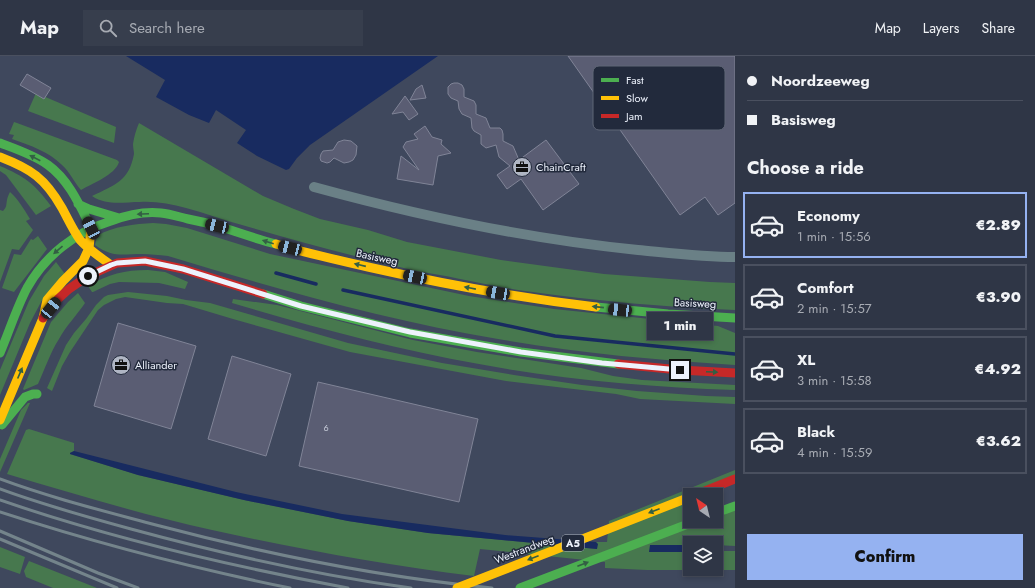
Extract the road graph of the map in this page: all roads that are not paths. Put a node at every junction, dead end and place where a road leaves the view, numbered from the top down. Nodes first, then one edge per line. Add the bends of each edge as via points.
1 (0, 143) edge
2 (0, 157) edge
3 (314, 188) dead end
4 (78, 204) junction
5 (119, 218) junction
6 (91, 228) junction
7 (78, 236) junction
8 (89, 248) junction
9 (735, 257) edge
10 (111, 265) junction
11 (43, 318) junction
12 (735, 318) edge
13 (0, 353) edge
14 (735, 373) edge
15 (37, 394) dead end
16 (0, 420) edge
17 (0, 427) edge
18 (735, 480) edge
19 (714, 488) edge
20 (683, 500) edge
21 (735, 506) edge
22 (723, 510) edge
23 (683, 526) edge
24 (457, 588) edge
25 (520, 588) edge

4 -> 1 main road via 64,181 48,166
2 - 7 main road via 32,172 44,182 56,197
3 - 9 street via 460,223 544,238 669,253
4 - 5 main road
4 - 6 main road
5 - 6 main road, Basisweg
12 -> 5 main road, Basisweg via 649,312 526,298 333,259 163,213
6 - 7 main road, Basisweg
6 - 8 main road
7 - 8 main road
7 -> 13 main road, Basisweg via 57,250 34,277
8 - 10 main road
8 - 11 main road via 83,261 46,300
10 - 11 main road via 69,289
10 -> 14 main road via 145,261 183,269 301,306 410,332 521,352 602,363
16 -> 11 main road
15 - 17 main road via 25,398
18 - 19 main road
20 -> 24 main road, Westrandweg / A5, bridge
21 - 22 main road
25 -> 23 main road, A5

